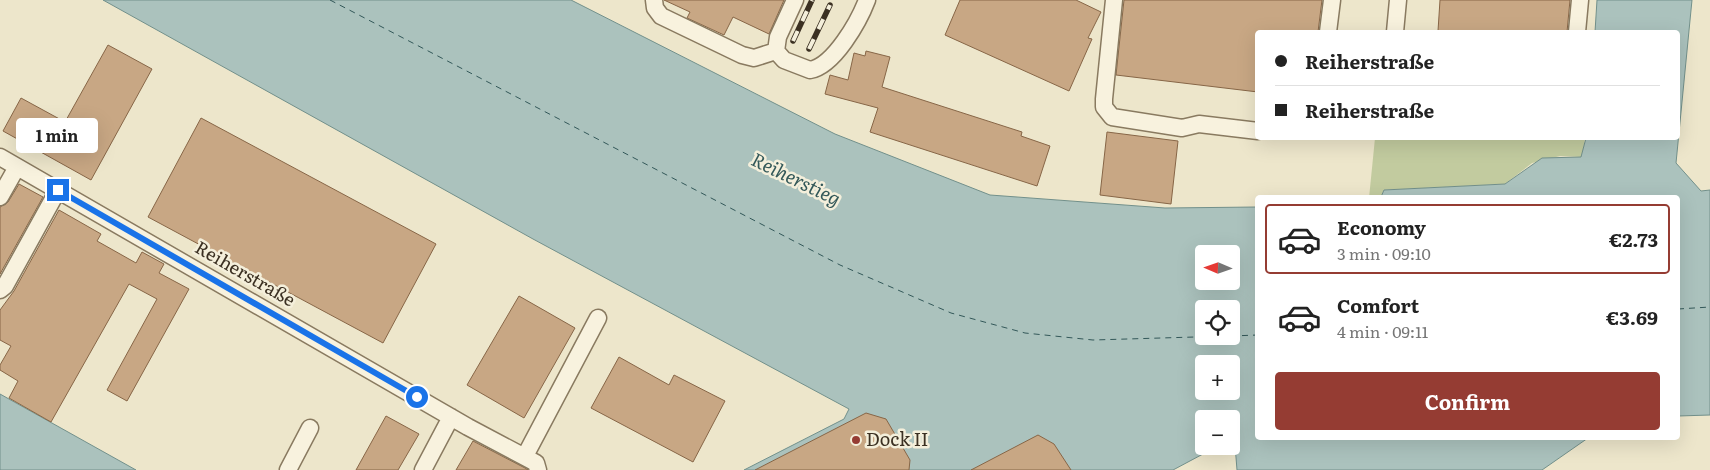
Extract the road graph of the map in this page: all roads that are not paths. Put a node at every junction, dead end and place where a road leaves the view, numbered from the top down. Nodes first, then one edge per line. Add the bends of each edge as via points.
1 (654, 0) edge
2 (795, 0) edge
3 (867, 0) edge
4 (1114, 0) edge
5 (1332, 0) edge
6 (1398, 0) edge
7 (1580, 0) edge
8 (1328, 30) edge
9 (1395, 30) edge
10 (1578, 30) edge
11 (776, 52) junction
12 (1255, 131) edge
13 (0, 157) edge
14 (17, 167) junction
15 (58, 190) junction
16 (0, 197) edge
17 (0, 290) edge
18 (598, 318) dead end
19 (451, 417) junction
20 (310, 428) dead end
21 (525, 456) junction
22 (288, 470) edge
23 (423, 470) edge
24 (538, 470) edge

1 - 11 street via 661,16 742,55 754,58
2 - 11 street via 778,37
3 - 11 street via 853,28 833,55 814,69 805,69 784,60
4 - 12 street via 1104,99 1104,107 1112,117 1182,128 1199,124
5 - 8 street
6 - 9 street
7 - 10 street
13 - 14 street, Reiherstraße
14 - 15 street, Reiherstraße
14 - 16 street
15 - 17 street
15 - 19 street, Reiherstraße
18 - 21 street
19 - 21 street, Reiherstraße
19 - 23 street
20 - 22 street
21 - 24 street via 536,463

